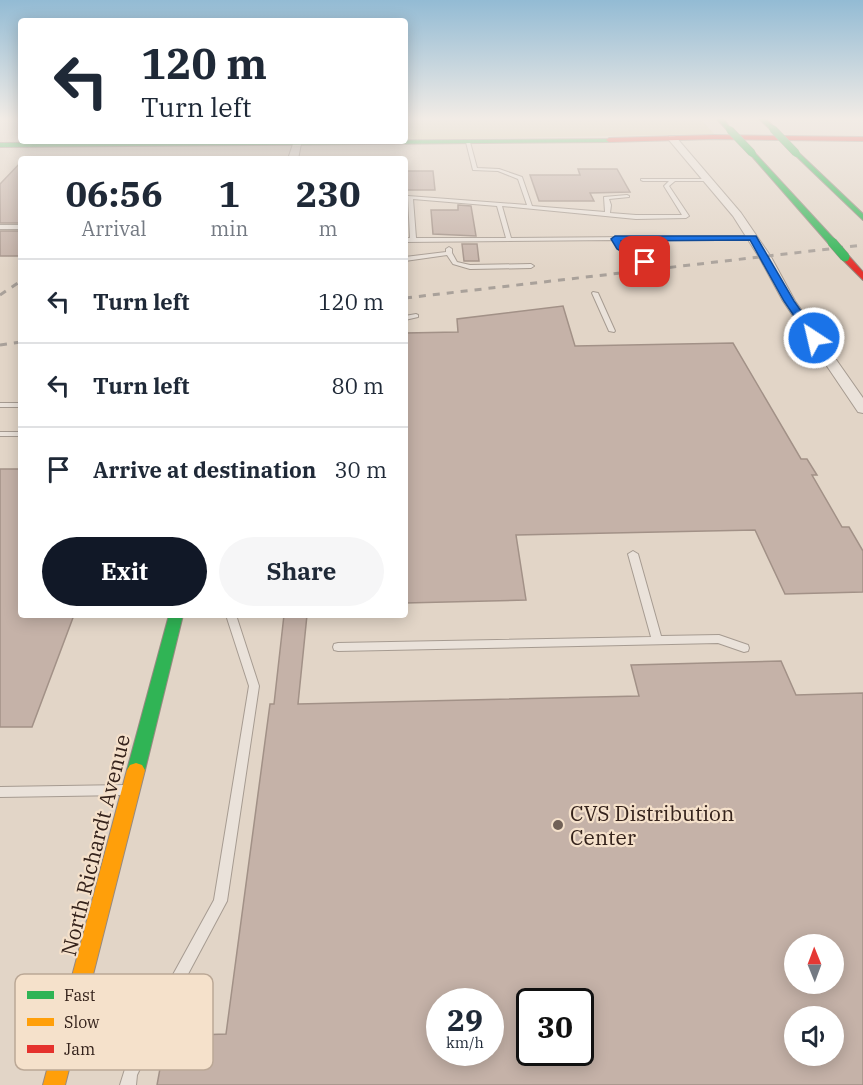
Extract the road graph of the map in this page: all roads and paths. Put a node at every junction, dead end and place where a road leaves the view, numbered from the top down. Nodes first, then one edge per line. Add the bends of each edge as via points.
1 (475, 169) edge
2 (700, 169) edge
3 (766, 169) edge
4 (812, 169) edge
5 (643, 180) dead end
6 (674, 180) junction
7 (710, 180) junction
8 (627, 196) dead end
9 (499, 204) junction
10 (530, 207) junction
11 (607, 214) junction
12 (863, 218) edge
13 (0, 227) edge
14 (18, 227) edge
15 (753, 238) junction
16 (615, 239) junction
17 (408, 240) edge
18 (412, 240) junction
19 (450, 240) junction
20 (509, 240) junction
21 (449, 254) junction
22 (408, 259) edge
23 (645, 262) dead end
24 (531, 266) dead end
25 (863, 277) edge
26 (595, 293) dead end
27 (416, 316) dead end
28 (408, 317) edge
29 (612, 331) dead end
30 (0, 405) edge
31 (18, 405) edge
32 (863, 409) edge
33 (0, 434) edge
34 (18, 434) edge
35 (633, 554) dead end
36 (175, 618) edge
37 (232, 618) edge
38 (657, 640) junction
39 (338, 646) dead end
40 (744, 648) dead end
41 (130, 790) junction
42 (0, 792) edge
43 (83, 974) edge
44 (181, 974) edge
45 (58, 1070) edge
46 (132, 1070) edge
47 (54, 1085) edge
48 (128, 1085) edge

1 - 10 lane via 499,170 520,178
2 - 7 street
3 - 25 main road, bridge
4 - 12 main road, bridge
5 - 6 lane
6 - 7 lane
6 - 11 lane via 666,186 686,216
7 - 15 street
8 - 11 lane via 606,198
9 - 10 lane
9 - 18 lane via 410,197
9 - 20 lane
10 - 11 lane
13 - 14 lane
15 - 16 lane
15 - 32 street via 789,301
16 - 20 lane
16 - 23 lane via 620,248
17 - 18 lane
18 - 19 lane
19 - 20 lane
19 - 21 lane
21 - 22 lane
21 - 24 lane via 455,263 470,267
26 - 29 lane
27 - 28 lane
30 - 31 lane
33 - 34 lane
35 - 38 lane
36 - 41 main road, North Richardt Avenue
37 - 44 lane via 254,686 220,901
38 - 39 lane
38 - 40 lane via 719,639
41 - 42 lane
41 - 43 main road, North Richardt Avenue
45 - 47 main road, North Richardt Avenue
46 - 48 lane

